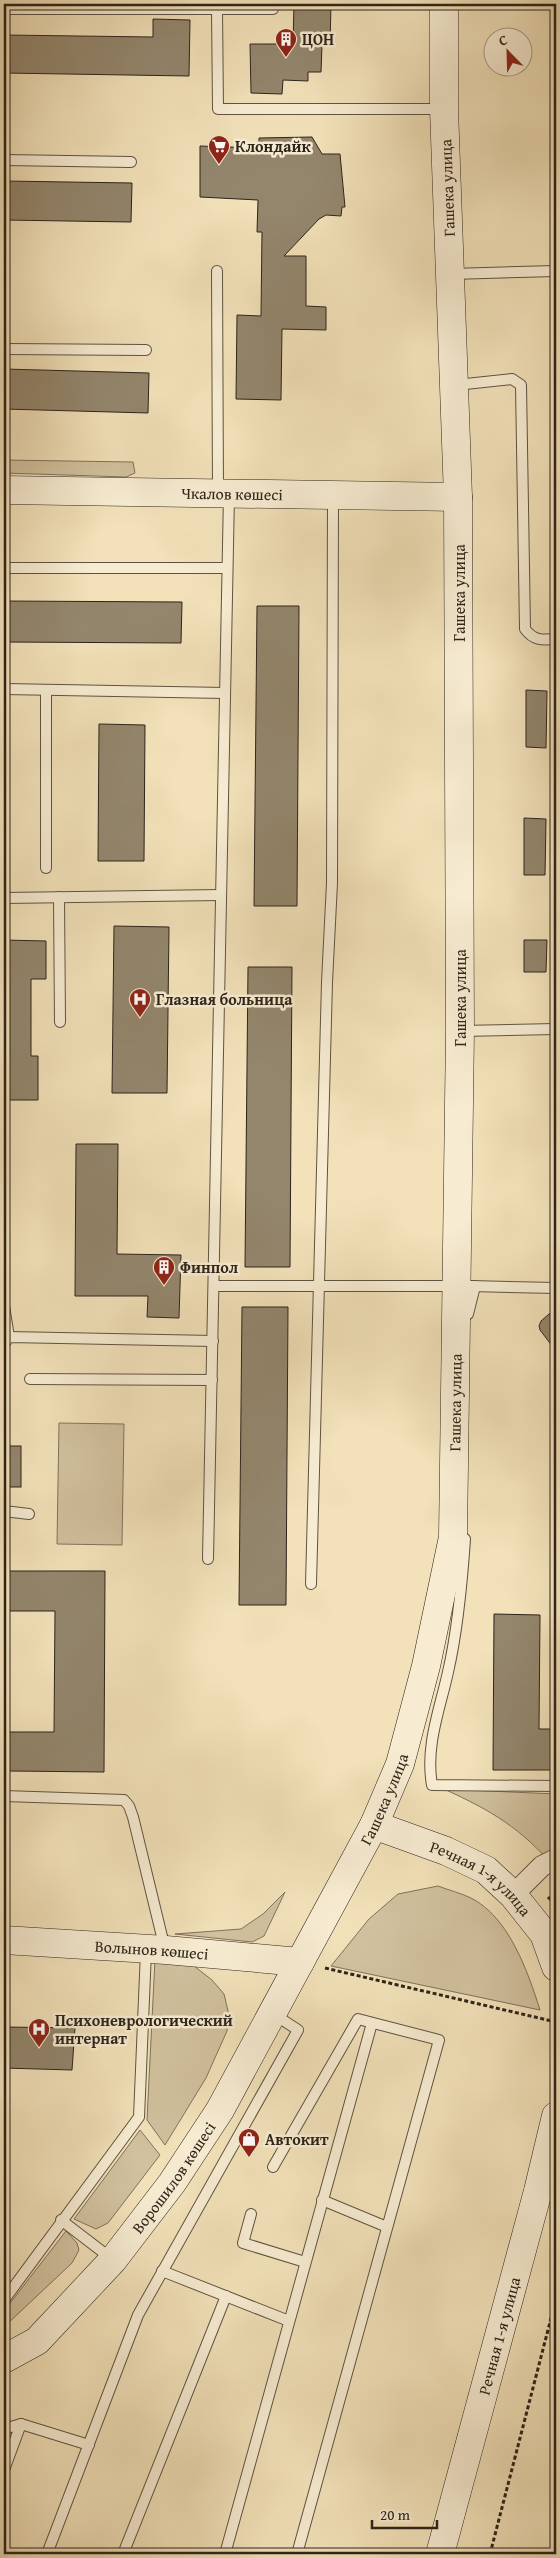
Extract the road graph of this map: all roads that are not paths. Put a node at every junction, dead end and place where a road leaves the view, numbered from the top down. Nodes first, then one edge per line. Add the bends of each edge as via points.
1 (273, 4) edge
2 (444, 4) edge
3 (4, 9) edge
4 (217, 9) junction
5 (444, 108) junction
6 (4, 160) edge
7 (131, 162) dead end
8 (217, 270) dead end
9 (556, 271) edge
10 (450, 274) junction
11 (4, 349) edge
12 (146, 350) dead end
13 (452, 386) junction
14 (4, 490) edge
15 (223, 494) junction
16 (333, 495) junction
17 (458, 497) junction
18 (4, 568) edge
19 (227, 568) junction
20 (556, 639) edge
21 (4, 689) edge
22 (46, 691) junction
23 (225, 693) junction
24 (46, 868) dead end
25 (221, 895) junction
26 (59, 897) junction
27 (4, 898) edge
28 (60, 1022) dead end
29 (460, 1030) junction
30 (556, 1030) edge
31 (214, 1286) junction
32 (466, 1286) junction
33 (319, 1288) junction
34 (556, 1288) edge
35 (4, 1306) edge
36 (468, 1328) dead end
37 (6, 1341) edge
38 (212, 1341) junction
39 (30, 1379) dead end
40 (212, 1380) junction
41 (4, 1511) edge
42 (29, 1514) dead end
43 (465, 1530) dead end
44 (208, 1559) dead end
45 (311, 1584) dead end
46 (556, 1786) edge
47 (4, 1796) edge
48 (374, 1825) junction
49 (556, 1859) edge
50 (513, 1894) junction
51 (4, 1940) edge
52 (156, 1950) junction
53 (300, 1962) junction
54 (556, 1967) edge
55 (271, 2013) junction
56 (372, 2022) junction
57 (556, 2116) edge
58 (273, 2167) dead end
59 (322, 2200) junction
60 (251, 2214) dead end
61 (61, 2220) junction
62 (387, 2227) junction
63 (113, 2260) junction
64 (305, 2262) junction
65 (162, 2271) junction
66 (226, 2296) junction
67 (4, 2300) edge
68 (289, 2322) junction
69 (4, 2359) edge
70 (21, 2424) junction
71 (4, 2429) edge
72 (88, 2445) junction
73 (4, 2470) edge
74 (47, 2554) edge
75 (123, 2554) edge
76 (224, 2554) edge
77 (297, 2554) edge
78 (440, 2554) edge

1 - 4 lane via 273,9
2 - 5 main road, Гашека улица
3 - 4 lane
4 - 5 lane via 218,109
5 - 10 main road, Гашека улица
6 - 7 lane
8 - 15 lane
9 - 10 lane
10 - 13 main road, Гашека улица
11 - 12 lane
13 - 17 main road, Гашека улица
13 - 20 lane via 512,380 521,385 525,629 531,637 539,640
14 - 15 main road, Чкалов көшесі
15 - 16 main road, Чкалов көшесі
15 - 19 lane
16 - 17 main road, Чкалов көшесі
16 - 33 lane via 332,883
17 - 29 main road, Гашека улица
18 - 19 lane
19 - 23 lane
21 - 22 lane
22 - 23 lane
22 - 24 lane
23 - 25 lane
25 - 26 lane
25 - 31 lane
26 - 27 lane
26 - 28 lane
29 - 30 lane
29 - 32 main road, Гашека улица
31 - 33 lane
31 - 38 lane
32 - 33 lane
32 - 34 lane
32 - 36 lane
32 - 48 main road, Гашека улица via 452,1537 426,1666 400,1764
33 - 45 lane
35 - 37 lane
37 - 38 lane
38 - 40 lane
39 - 40 lane
40 - 44 lane
41 - 42 lane
43 - 46 lane via 459,1604 431,1750 429,1768 432,1785
47 - 52 lane via 124,1800 133,1816
48 - 50 main road, Речная 1-я улица via 446,1851 486,1870
48 - 53 main road, Гашека улица
49 - 50 street via 542,1866
50 - 54 main road, Речная 1-я улица via 544,1934
51 - 52 main road, Волынов көшесі
52 - 53 main road, Волынов көшесі
52 - 61 lane via 140,2117
53 - 55 main road, Ворошилов көшесі
55 - 63 main road, Ворошилов көшесі via 220,2110 172,2183
55 - 65 lane via 298,2030
56 - 58 lane via 358,2019
56 - 59 lane
56 - 62 lane via 439,2040
57 - 78 main road, Речная 1-я улица
59 - 62 lane
59 - 64 lane
60 - 64 lane via 243,2242
61 - 63 lane
61 - 67 lane
62 - 77 lane
63 - 69 main road, Ворошилов көшесі via 37,2341
64 - 68 lane
65 - 66 lane
65 - 72 lane via 138,2315
66 - 68 lane
66 - 75 lane
68 - 76 lane
70 - 71 lane
70 - 72 lane
70 - 73 lane
72 - 74 lane

